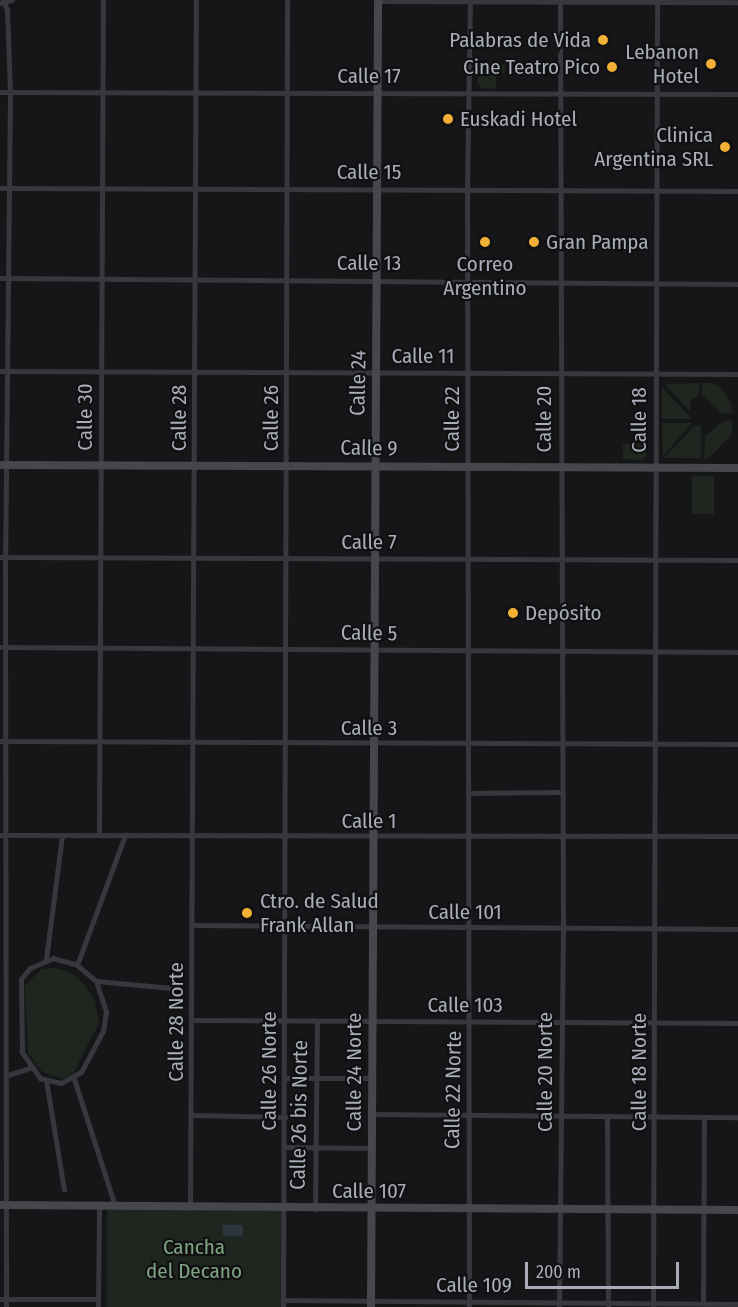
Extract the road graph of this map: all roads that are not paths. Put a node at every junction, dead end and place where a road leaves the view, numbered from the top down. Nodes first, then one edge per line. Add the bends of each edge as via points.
1 (12, 0) edge
2 (103, 0) edge
3 (196, 0) edge
4 (287, 0) edge
5 (378, 1) edge
6 (560, 1) edge
7 (2, 2) edge
8 (470, 2) junction
9 (657, 2) junction
10 (738, 2) edge
11 (288, 92) junction
12 (560, 92) junction
13 (0, 93) edge
14 (10, 93) junction
15 (102, 93) junction
16 (196, 93) junction
17 (378, 93) junction
18 (468, 93) junction
19 (657, 93) junction
20 (738, 94) edge
21 (0, 188) edge
22 (9, 188) junction
23 (102, 188) junction
24 (197, 188) junction
25 (288, 188) junction
26 (377, 188) junction
27 (467, 189) junction
28 (560, 190) junction
29 (656, 190) junction
30 (738, 191) edge
31 (0, 278) edge
32 (9, 278) junction
33 (103, 279) junction
34 (197, 279) junction
35 (288, 279) junction
36 (376, 279) junction
37 (469, 280) junction
38 (560, 283) junction
39 (656, 283) junction
40 (738, 284) edge
41 (0, 371) edge
42 (10, 371) junction
43 (102, 372) junction
44 (196, 372) junction
45 (288, 372) junction
46 (376, 373) junction
47 (468, 373) junction
48 (561, 373) junction
49 (656, 374) junction
50 (738, 374) edge
51 (3, 465) edge
52 (102, 465) junction
53 (196, 465) junction
54 (288, 465) junction
55 (561, 466) junction
56 (375, 467) junction
57 (468, 467) junction
58 (656, 468) junction
59 (738, 468) edge
60 (3, 557) edge
61 (101, 558) junction
62 (194, 558) junction
63 (286, 559) junction
64 (375, 559) junction
65 (469, 559) junction
66 (560, 560) junction
67 (654, 560) junction
68 (738, 560) edge
69 (3, 647) edge
70 (100, 648) junction
71 (194, 648) junction
72 (287, 649) junction
73 (374, 649) junction
74 (560, 650) junction
75 (468, 651) junction
76 (654, 652) junction
77 (738, 652) edge
78 (0, 741) edge
79 (7, 741) junction
80 (99, 742) junction
81 (192, 742) junction
82 (560, 743) junction
83 (286, 744) junction
84 (374, 744) junction
85 (468, 744) junction
86 (654, 744) junction
87 (738, 744) edge
88 (560, 792) junction
89 (468, 793) junction
90 (0, 835) edge
91 (8, 835) junction
92 (62, 835) junction
93 (99, 835) junction
94 (125, 835) junction
95 (193, 836) junction
96 (286, 836) junction
97 (738, 836) edge
98 (468, 837) junction
99 (560, 837) junction
100 (655, 837) junction
101 (374, 838) junction
102 (0, 880) edge
103 (8, 880) junction
104 (192, 925) junction
105 (286, 926) junction
106 (0, 927) edge
107 (8, 927) junction
108 (470, 927) junction
109 (373, 928) junction
110 (655, 929) junction
111 (738, 929) edge
112 (563, 930) junction
113 (46, 959) junction
114 (77, 965) junction
115 (96, 981) junction
116 (172, 987) dead end
117 (0, 1017) edge
118 (8, 1017) junction
119 (192, 1020) junction
120 (286, 1021) junction
121 (317, 1021) junction
122 (373, 1021) junction
123 (470, 1022) junction
124 (562, 1022) junction
125 (655, 1023) junction
126 (738, 1023) edge
127 (30, 1068) junction
128 (8, 1075) junction
129 (286, 1078) junction
130 (316, 1078) junction
131 (372, 1078) junction
132 (74, 1079) junction
133 (46, 1080) junction
134 (0, 1111) edge
135 (8, 1111) junction
136 (372, 1114) junction
137 (192, 1115) junction
138 (561, 1116) junction
139 (607, 1116) junction
140 (655, 1116) junction
141 (286, 1117) junction
142 (469, 1117) junction
143 (738, 1117) edge
144 (704, 1118) junction
145 (285, 1147) junction
146 (315, 1147) junction
147 (372, 1148) junction
148 (0, 1158) edge
149 (8, 1158) junction
150 (64, 1190) dead end
151 (4, 1205) edge
152 (99, 1205) junction
153 (115, 1206) junction
154 (190, 1208) junction
155 (283, 1208) junction
156 (315, 1209) junction
157 (372, 1209) junction
158 (469, 1209) junction
159 (561, 1209) junction
160 (608, 1209) junction
161 (655, 1210) junction
162 (704, 1210) junction
163 (738, 1210) edge
164 (3, 1299) edge
165 (52, 1299) junction
166 (98, 1299) junction
167 (283, 1300) junction
168 (704, 1302) junction
169 (332, 1304) edge
170 (371, 1304) edge
171 (469, 1304) edge
172 (559, 1304) edge
173 (608, 1304) edge
174 (653, 1304) edge
175 (738, 1304) edge
176 (6, 1307) edge
177 (52, 1307) edge
178 (98, 1307) edge
179 (283, 1307) edge

1 - 7 street
2 - 15 street, Calle 30
3 - 16 street, Calle 28
4 - 11 street, Calle 26
5 - 8 street
5 - 17 street, Calle 24
6 - 8 street
6 - 9 street
6 - 12 street, Calle 20
7 - 14 street
8 - 18 street, Calle 22
9 - 10 street
9 - 19 street, Calle 18
11 - 16 street, Calle 17
11 - 17 street, Calle 17
11 - 25 street, Calle 26
12 - 18 street, Calle 17
12 - 19 street, Calle 17
12 - 28 street, Calle 20
13 - 14 street, Calle 17
14 - 15 street, Calle 17
14 - 22 street
15 - 16 street, Calle 17
15 - 23 street, Calle 30
16 - 24 street, Calle 28
17 - 18 street, Calle 17
17 - 26 street, Calle 24
18 - 27 street, Calle 22
19 - 20 street, Calle 17
19 - 29 street, Calle 18
21 - 22 street, Calle 15
22 - 23 street, Calle 15
22 - 32 street
23 - 24 street, Calle 15
23 - 33 street, Calle 30
24 - 25 street, Calle 15
24 - 34 street, Calle 28
25 - 26 street, Calle 15
25 - 35 street, Calle 26
26 - 27 street, Calle 15
26 - 36 street, Calle 24
27 - 28 street, Calle 15
27 - 37 street, Calle 22
28 - 29 street, Calle 15
28 - 38 street, Calle 20
29 - 30 street, Calle 15
29 - 39 street, Calle 18
31 - 32 street, Calle 13
32 - 33 street, Calle 13
32 - 42 street
33 - 34 street, Calle 13
33 - 43 street, Calle 30
34 - 35 street, Calle 13
34 - 44 street, Calle 28
35 - 36 street, Calle 13
35 - 45 street, Calle 26
36 - 37 street, Calle 13
36 - 46 street, Calle 24
37 - 38 street, Calle 13
37 - 47 street, Calle 22
38 - 39 street, Calle 13
38 - 48 street, Calle 20
39 - 40 street, Calle 13
39 - 49 street, Calle 18
41 - 42 street, Calle 11
42 - 43 street, Calle 11
42 - 51 street
43 - 44 street, Calle 11
43 - 52 street, Calle 30
44 - 45 street, Calle 11
44 - 53 street, Calle 28
45 - 46 street, Calle 11
45 - 54 street, Calle 26
46 - 47 street, Calle 11
46 - 56 street, Calle 24
47 - 48 street, Calle 11
47 - 57 street, Calle 22
48 - 49 street, Calle 11
48 - 55 street, Calle 20
49 - 50 street, Calle 11
49 - 58 street, Calle 18
51 - 52 street, Calle 9
51 - 60 street
52 - 53 street, Calle 9
52 - 61 street, Calle 30
53 - 54 street, Calle 9
53 - 62 street, Calle 28
54 - 56 street, Calle 9
54 - 63 street, Calle 26
55 - 57 street, Calle 9
55 - 58 street, Calle 9
55 - 66 street, Calle 20
56 - 57 street, Calle 9
56 - 64 street, Calle 24
57 - 65 street, Calle 22
58 - 59 street, Calle 9
58 - 67 street, Calle 18
60 - 61 street, Calle 7
60 - 69 street
61 - 62 street, Calle 7
61 - 70 street, Calle 30
62 - 63 street, Calle 7
62 - 71 street, Calle 28
63 - 64 street, Calle 7
63 - 72 street, Calle 26
64 - 65 street, Calle 7
64 - 73 street, Calle 24
65 - 66 street, Calle 7
65 - 75 street, Calle 22
66 - 67 street, Calle 7
66 - 74 street, Calle 20
67 - 68 street, Calle 7
67 - 76 street, Calle 18
69 - 70 street, Calle 5
69 - 79 street
70 - 71 street, Calle 5
70 - 80 street, Calle 30
71 - 72 street, Calle 5
71 - 81 street, Calle 28
72 - 73 street, Calle 5
72 - 83 street, Calle 26
73 - 75 street, Calle 5
73 - 84 street, Calle 24
74 - 75 street, Calle 5
74 - 76 street, Calle 5
74 - 82 street, Calle 20
75 - 85 street, Calle 22
76 - 77 street, Calle 5
76 - 86 street, Calle 18
78 - 79 street, Calle 3
79 - 80 street, Calle 3
79 - 91 street
80 - 81 street, Calle 3
80 - 93 street, Calle 30
81 - 83 street, Calle 3
81 - 95 street, Calle 28
82 - 85 street, Calle 3
82 - 86 street, Calle 3
82 - 88 street, Calle 20
83 - 84 street, Calle 3
83 - 96 street, Calle 26
84 - 85 street, Calle 3
84 - 101 street, Calle 24
85 - 89 street, Calle 22
86 - 87 street, Calle 3
86 - 100 street, Calle 18
88 - 89 street
88 - 99 street, Calle 20
89 - 98 street, Calle 22
90 - 91 street, Calle 1
91 - 92 street, Calle 1
91 - 103 street
92 - 93 street, Calle 1
92 - 113 street
93 - 94 street, Calle 1
94 - 95 street, Calle 1
94 - 114 street
95 - 96 street, Calle 1
95 - 104 street, Calle 28 Norte
96 - 101 street, Calle 1
96 - 105 street, Calle 26 Norte
97 - 100 street, Calle 1
98 - 99 street, Calle 1
98 - 101 street, Calle 1
98 - 108 street, Calle 22 Norte
99 - 100 street, Calle 1
99 - 112 street, Calle 20 Norte
100 - 110 street, Calle 18 Norte
101 - 109 street, Calle 24 Norte
102 - 103 street
103 - 107 street
104 - 105 street, Calle 101
104 - 119 street, Calle 28 Norte
105 - 109 street, Calle 101
105 - 120 street, Calle 26 Norte
106 - 107 street
107 - 118 street
108 - 109 street, Calle 101
108 - 112 street, Calle 101
108 - 123 street, Calle 22 Norte
109 - 122 street, Calle 24 Norte
110 - 111 street, Calle 101
110 - 112 street, Calle 101
110 - 125 street, Calle 18 Norte
112 - 124 street, Calle 20 Norte
113 - 114 street
113 - 127 street via 21,979 22,1052
114 - 115 street
115 - 116 street
115 - 132 street via 106,1012 103,1031
117 - 118 street
118 - 128 street
119 - 120 street, Calle 103
119 - 137 street, Calle 28 Norte
120 - 121 street, Calle 103
120 - 129 street, Calle 26 Norte
121 - 122 street, Calle 103
121 - 130 street, Calle 26 bis Norte
122 - 123 street, Calle 103
122 - 131 street, Calle 24 Norte
123 - 124 street, Calle 103
123 - 142 street, Calle 22 Norte
124 - 125 street, Calle 103
124 - 138 street, Calle 20 Norte
125 - 126 street, Calle 103
125 - 140 street, Calle 18 Norte
127 - 128 street
127 - 133 street
128 - 135 street
129 - 130 street
129 - 141 street, Calle 26 Norte
130 - 131 street
130 - 146 street, Calle 26 bis Norte
131 - 136 street, Calle 24 Norte
132 - 133 street via 61,1083
132 - 153 street
133 - 150 street
134 - 135 street
135 - 149 street
136 - 142 street
136 - 147 street, Calle 24 Norte
137 - 141 street
137 - 154 street, Calle 28 Norte
138 - 139 street
138 - 142 street
138 - 159 street, Calle 20 Norte
139 - 140 street
139 - 160 street
140 - 144 street
140 - 161 street, Calle 18 Norte
141 - 145 street, Calle 26 Norte
142 - 158 street, Calle 22 Norte
143 - 144 street
144 - 162 street
145 - 146 street
145 - 155 street, Calle 26 Norte
146 - 147 street
146 - 156 street, Calle 26 bis Norte
147 - 157 street, Calle 24 Norte
148 - 149 street
149 - 151 street
151 - 152 street, Calle 107
151 - 164 street
152 - 153 street, Calle 107
152 - 166 street
153 - 154 street, Calle 107
154 - 155 street, Calle 107
155 - 156 street, Calle 107
155 - 167 street, Calle 26 Norte
156 - 157 street, Calle 107
157 - 158 street, Calle 107
157 - 170 street, Calle 24 Norte
158 - 159 street, Calle 107
158 - 171 street, Calle 22 Norte
159 - 160 street, Calle 107
159 - 172 street, Calle 20 Norte
160 - 161 street, Calle 107
160 - 173 street
161 - 162 street, Calle 107
161 - 174 street, Calle 18 Norte
162 - 163 street, Calle 107
162 - 168 street
164 - 165 street
164 - 176 street
165 - 166 street
165 - 177 street
166 - 178 street
167 - 169 street, Calle 109
167 - 179 street, Calle 26 Norte
168 - 174 street, Calle 109
168 - 175 street, Calle 109
169 - 170 street, Calle 109
170 - 171 street, Calle 109
171 - 172 street, Calle 109
172 - 173 street, Calle 109
173 - 174 street, Calle 109

